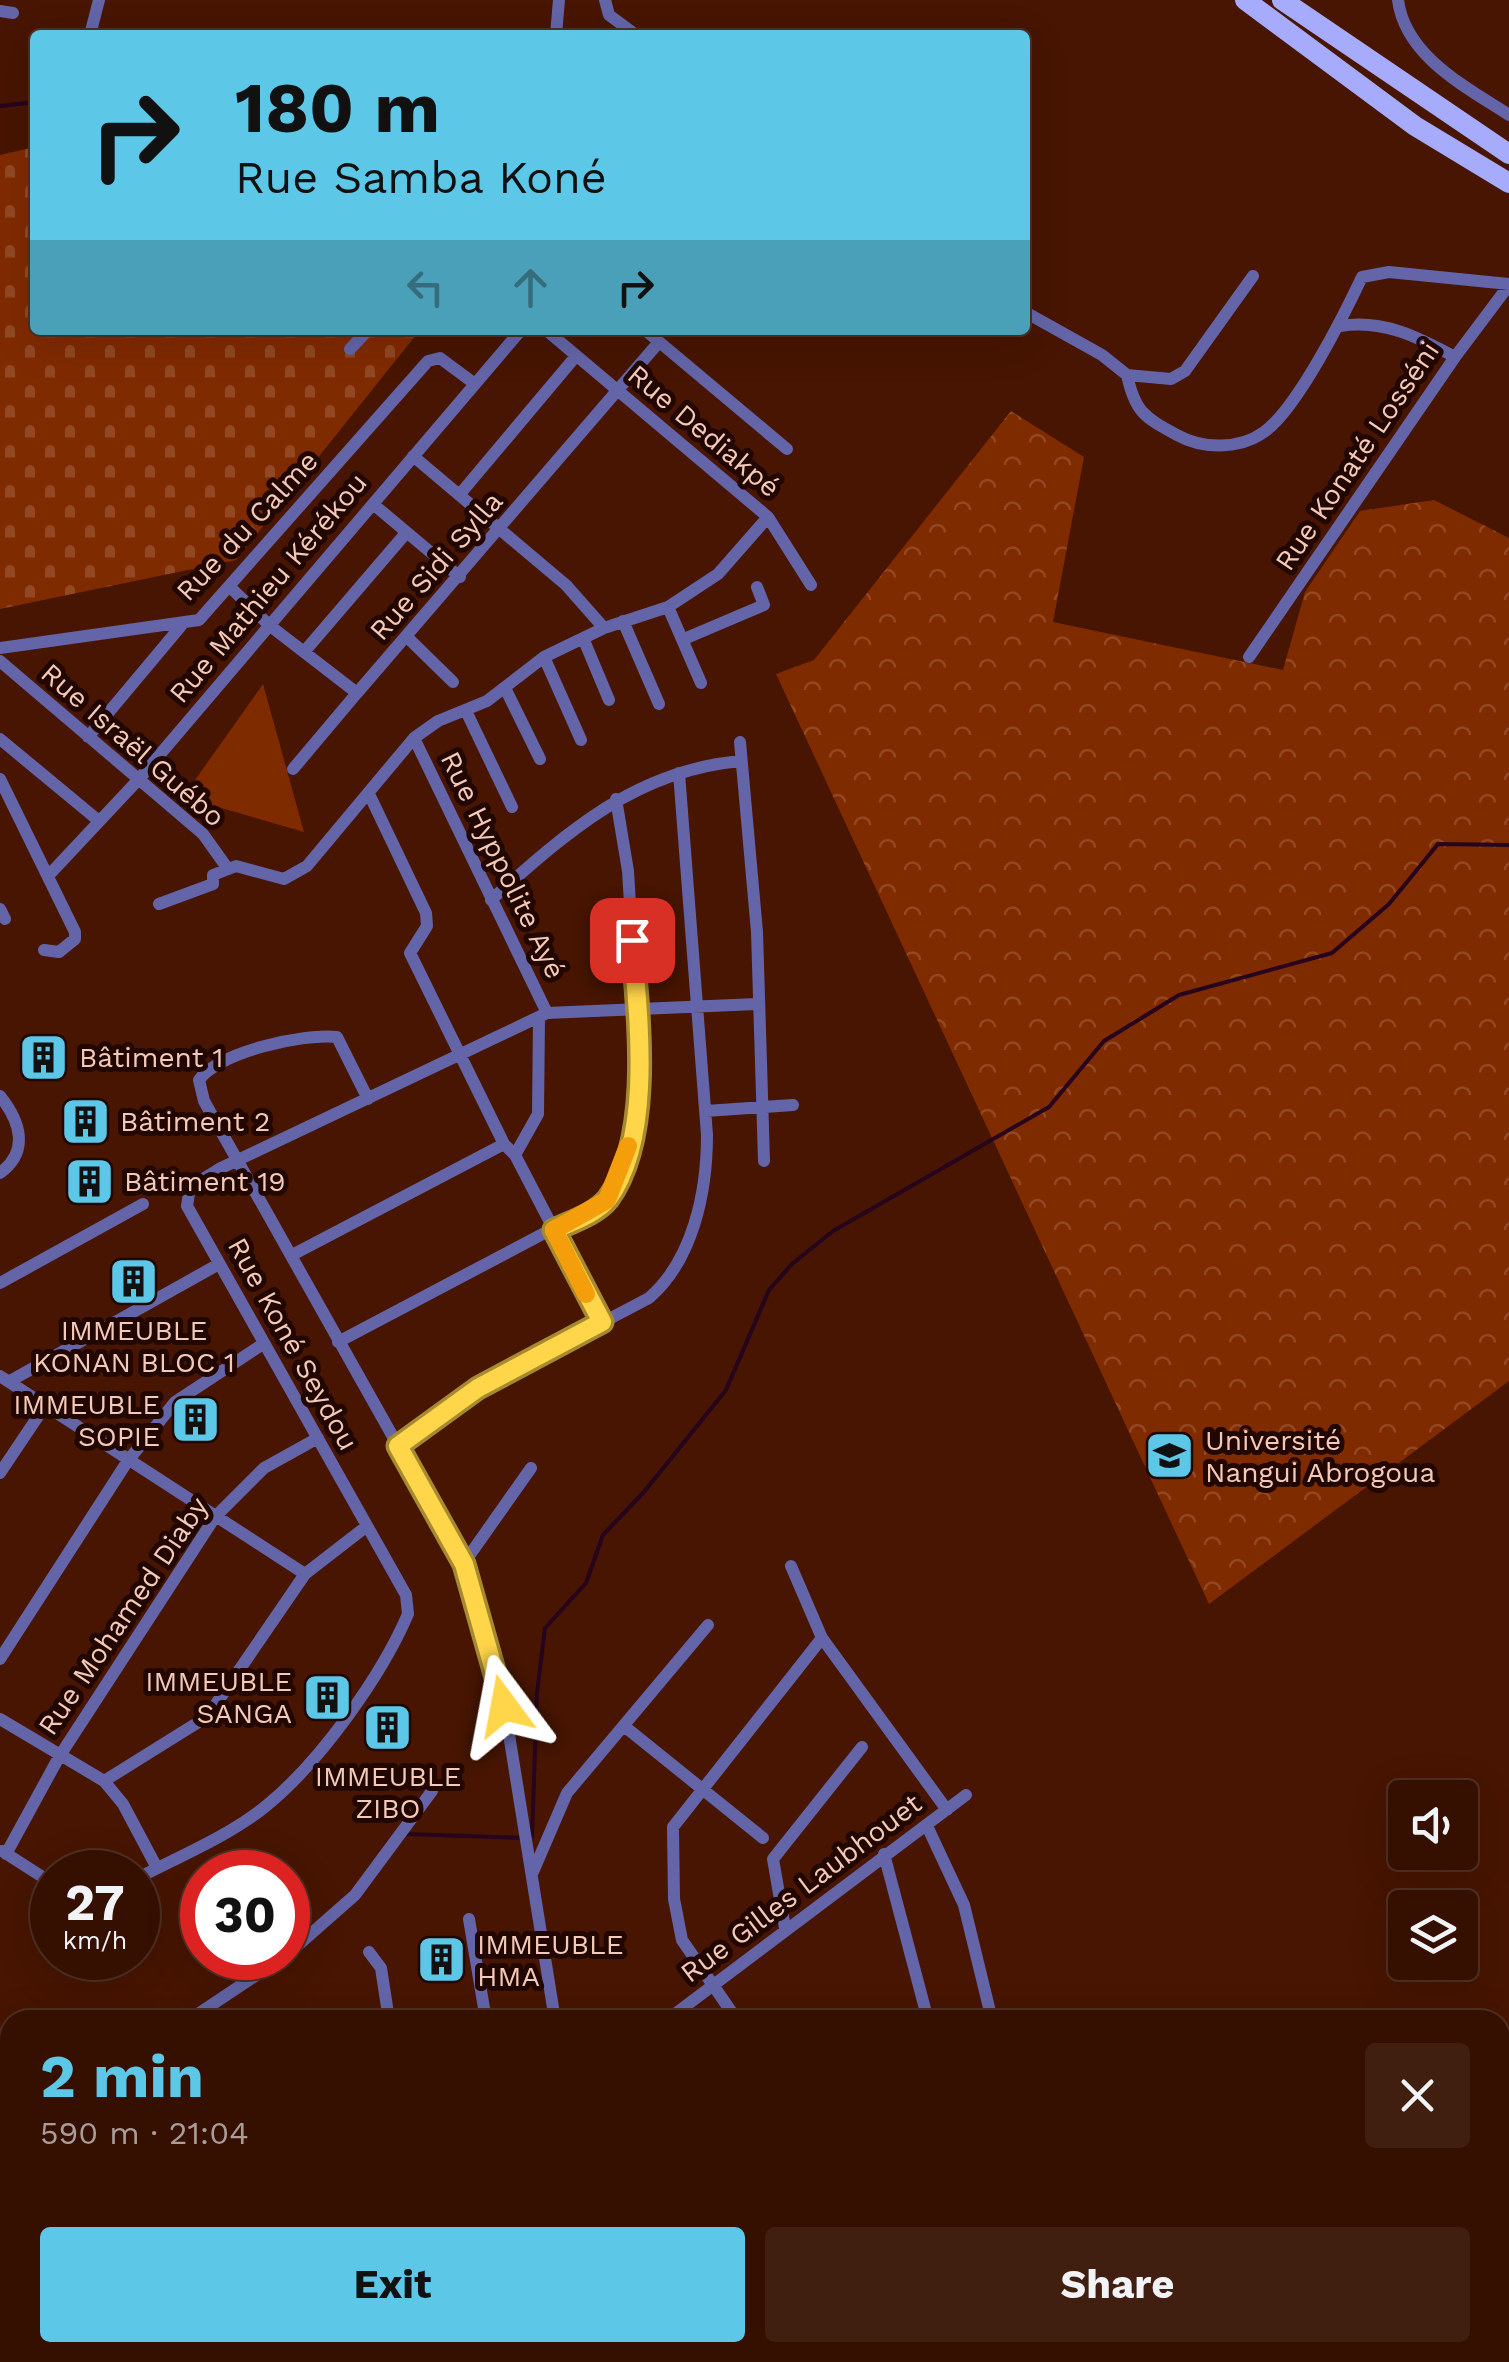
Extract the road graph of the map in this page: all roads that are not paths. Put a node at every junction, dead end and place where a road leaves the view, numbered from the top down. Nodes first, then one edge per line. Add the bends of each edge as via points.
1 (99, 0) edge
2 (559, 0) edge
3 (605, 0) edge
4 (1245, 0) edge
5 (1282, 0) edge
6 (1398, 0) edge
7 (91, 30) edge
8 (556, 30) edge
9 (629, 30) edge
10 (1509, 115) edge
11 (1509, 154) edge
12 (1509, 184) edge
13 (1253, 276) dead end
14 (1509, 284) edge
15 (1030, 315) edge
16 (1340, 326) junction
17 (364, 335) edge
18 (517, 335) edge
19 (552, 335) edge
20 (650, 335) edge
21 (658, 342) junction
22 (350, 350) dead end
23 (576, 356) junction
24 (1455, 356) junction
25 (1127, 374) junction
26 (474, 384) junction
27 (619, 392) junction
28 (787, 450) dead end
29 (414, 456) junction
30 (460, 494) junction
31 (372, 504) junction
32 (768, 517) junction
33 (501, 529) junction
34 (406, 532) junction
35 (460, 577) junction
36 (811, 586) dead end
37 (757, 587) dead end
38 (231, 588) junction
39 (668, 607) junction
40 (623, 621) junction
41 (270, 624) junction
42 (180, 626) junction
43 (604, 628) junction
44 (408, 638) junction
45 (582, 638) junction
46 (684, 639) junction
47 (0, 648) edge
48 (304, 652) junction
49 (544, 657) junction
50 (1249, 658) dead end
51 (0, 661) edge
52 (453, 682) dead end
53 (701, 683) dead end
54 (505, 688) junction
55 (357, 693) junction
56 (609, 700) dead end
57 (659, 704) dead end
58 (466, 711) junction
59 (88, 736) junction
60 (414, 738) junction
61 (0, 739) edge
62 (581, 740) dead end
63 (740, 742) dead end
64 (540, 759) dead end
65 (741, 761) junction
66 (293, 769) dead end
67 (680, 774) junction
68 (138, 779) junction
69 (1, 785) edge
70 (370, 796) junction
71 (616, 799) junction
72 (512, 808) dead end
73 (99, 821) junction
74 (228, 869) junction
75 (49, 875) junction
76 (491, 900) junction
77 (159, 904) dead end
78 (44, 950) dead end
79 (757, 1004) junction
80 (699, 1006) junction
81 (637, 1009) junction
82 (543, 1015) junction
83 (460, 1052) junction
84 (0, 1096) edge
85 (368, 1099) junction
86 (793, 1105) dead end
87 (760, 1108) junction
88 (706, 1112) junction
89 (504, 1144) junction
90 (515, 1154) junction
91 (764, 1161) dead end
92 (241, 1162) junction
93 (0, 1173) edge
94 (143, 1204) dead end
95 (554, 1230) junction
96 (292, 1255) junction
97 (219, 1264) junction
98 (0, 1283) edge
99 (602, 1322) junction
100 (338, 1342) junction
101 (263, 1344) junction
102 (5, 1378) edge
103 (47, 1403) junction
104 (318, 1438) junction
105 (398, 1446) junction
106 (127, 1462) junction
107 (532, 1468) dead end
108 (0, 1473) edge
109 (215, 1517) junction
110 (367, 1526) junction
111 (464, 1564) junction
112 (792, 1566) dead end
113 (305, 1574) junction
114 (708, 1624) dead end
115 (822, 1638) junction
116 (0, 1659) edge
117 (0, 1718) edge
118 (624, 1726) junction
119 (862, 1747) dead end
120 (59, 1758) junction
121 (104, 1782) junction
122 (432, 1790) dead end
123 (700, 1790) junction
124 (966, 1795) dead end
125 (947, 1810) junction
126 (927, 1826) junction
127 (763, 1838) dead end
128 (147, 1850) edge
129 (3, 1852) edge
130 (884, 1854) junction
131 (160, 1866) edge
132 (30, 1869) edge
133 (532, 1874) junction
134 (469, 1919) dead end
135 (785, 1928) junction
136 (310, 1934) edge
137 (369, 1952) dead end
138 (249, 1980) edge
139 (712, 1987) junction
140 (204, 2010) edge
141 (387, 2010) edge
142 (484, 2010) edge
143 (554, 2010) edge
144 (681, 2010) edge
145 (730, 2010) edge
146 (925, 2010) edge
147 (990, 2010) edge

1 - 7 street
2 - 8 street
3 - 9 street via 609,15
4 - 12 main road via 1416,126
5 - 11 main road
6 - 10 street via 1417,46
13 - 25 street via 1184,371 1171,378
14 - 16 street via 1389,272 1362,277
14 - 24 street, Rue Konaté Losséni
15 - 25 street
16 - 24 street via 1360,322 1410,332
16 - 25 street via 1267,431 1252,439 1200,448 1151,422 1133,404
17 - 22 street
18 - 26 street, Rue Mathieu Kérékou
19 - 23 street, Rue Dediakpé
20 - 21 street
21 - 27 street, Rue Sidi Sylla
21 - 28 street
23 - 27 street, Rue Dediakpé
23 - 30 street
24 - 50 street, Rue Konaté Losséni
26 - 29 street, Rue Mathieu Kérékou
26 - 38 street, Rue du Calme via 440,358 428,361
27 - 32 street, Rue Dediakpé
27 - 33 street, Rue Sidi Sylla
29 - 30 street
29 - 31 street, Rue Mathieu Kérékou
30 - 33 street
31 - 34 street
31 - 41 street, Rue Mathieu Kérékou
32 - 36 street, Rue Dediakpé
32 - 39 street via 718,574
33 - 35 street, Rue Sidi Sylla
33 - 43 street
34 - 35 street
34 - 48 street
35 - 44 street, Rue Sidi Sylla
37 - 46 street via 764,605
38 - 41 street
38 - 42 street, Rue du Calme via 199,620
39 - 40 street
39 - 46 street
40 - 43 street
40 - 57 street
41 - 48 street
41 - 68 street, Rue Mathieu Kérékou
42 - 47 street, Rue du Calme
42 - 59 street
43 - 45 street
44 - 52 street
44 - 55 street, Rue Sidi Sylla
45 - 49 street
45 - 56 street
46 - 53 street
48 - 55 street
49 - 54 street
49 - 62 street
51 - 59 street, Rue Israël Guébo
54 - 58 street
54 - 64 street
55 - 66 street, Rue Sidi Sylla
58 - 60 street
58 - 72 street
59 - 68 street, Rue Israël Guébo
60 - 70 street
60 - 76 street, Rue Hyppolite Ayé
61 - 73 street
63 - 65 street
65 - 67 street via 691,766
65 - 79 street via 754,880
67 - 71 street
67 - 80 street
68 - 73 street, Rue Mathieu Kérékou
68 - 74 street, Rue Israël Guébo via 202,834
69 - 75 street
70 - 74 street via 307,866 284,879
70 - 83 street via 426,913 428,926 410,953
71 - 76 street
71 - 81 street
73 - 75 street, Rue Mathieu Kérékou
74 - 77 street via 214,875 213,884
75 - 78 street via 76,936 59,952
76 - 82 street, Rue Hyppolite Ayé
79 - 80 street, Rue Koné Seydou
79 - 87 street
80 - 81 street, Rue Koné Seydou
80 - 88 street
81 - 82 street, Rue Koné Seydou
81 - 95 street via 638,1106 622,1167 607,1200
82 - 83 street, Rue Koné Seydou
82 - 90 street via 538,1114
83 - 85 street, Rue Koné Seydou
83 - 89 street
84 - 93 street via 21,1137
85 - 92 street, Rue Koné Seydou
85 - 92 street via 337,1037 216,1064 199,1080 200,1091
86 - 87 street
87 - 88 street
87 - 91 street
88 - 99 street via 707,1168 672,1278
89 - 90 street
89 - 96 street
90 - 95 street
92 - 96 street
92 - 97 street, Rue Koné Seydou via 196,1181 186,1194
94 - 98 street
95 - 99 street
95 - 100 street
96 - 100 street
97 - 101 street, Rue Koné Seydou
97 - 102 street
99 - 105 street via 478,1388
100 - 105 street
101 - 104 street, Rue Koné Seydou
101 - 106 street via 176,1402
102 - 103 street
103 - 106 street
103 - 108 street
104 - 109 street, Rue Mohamed Diaby via 264,1468
104 - 110 street, Rue Koné Seydou
105 - 111 street
106 - 109 street
106 - 116 street
107 - 111 street
109 - 113 street
109 - 120 street, Rue Mohamed Diaby
110 - 113 street
110 - 131 street, Rue Koné Seydou via 406,1595 403,1626 348,1713 290,1783 240,1823
111 - 133 street via 501,1685
112 - 115 street
113 - 121 street via 216,1704
114 - 118 street
115 - 123 street
115 - 125 street
117 - 120 street
118 - 123 street
118 - 133 street via 567,1793
119 - 135 street via 774,1859
120 - 121 street
120 - 129 street, Rue Mohamed Diaby
121 - 128 street
122 - 136 street via 355,1894
123 - 127 street
123 - 139 street via 674,1826 674,1900 682,1940
124 - 125 street, Rue Gilles Laubhouet
125 - 126 street, Rue Gilles Laubhouet
126 - 130 street, Rue Gilles Laubhouet
126 - 147 street via 964,1905
129 - 132 street
130 - 135 street, Rue Gilles Laubhouet
130 - 146 street
133 - 143 street
134 - 142 street
135 - 139 street, Rue Gilles Laubhouet
137 - 141 street via 381,1968
138 - 140 street
139 - 144 street, Rue Gilles Laubhouet
139 - 145 street

